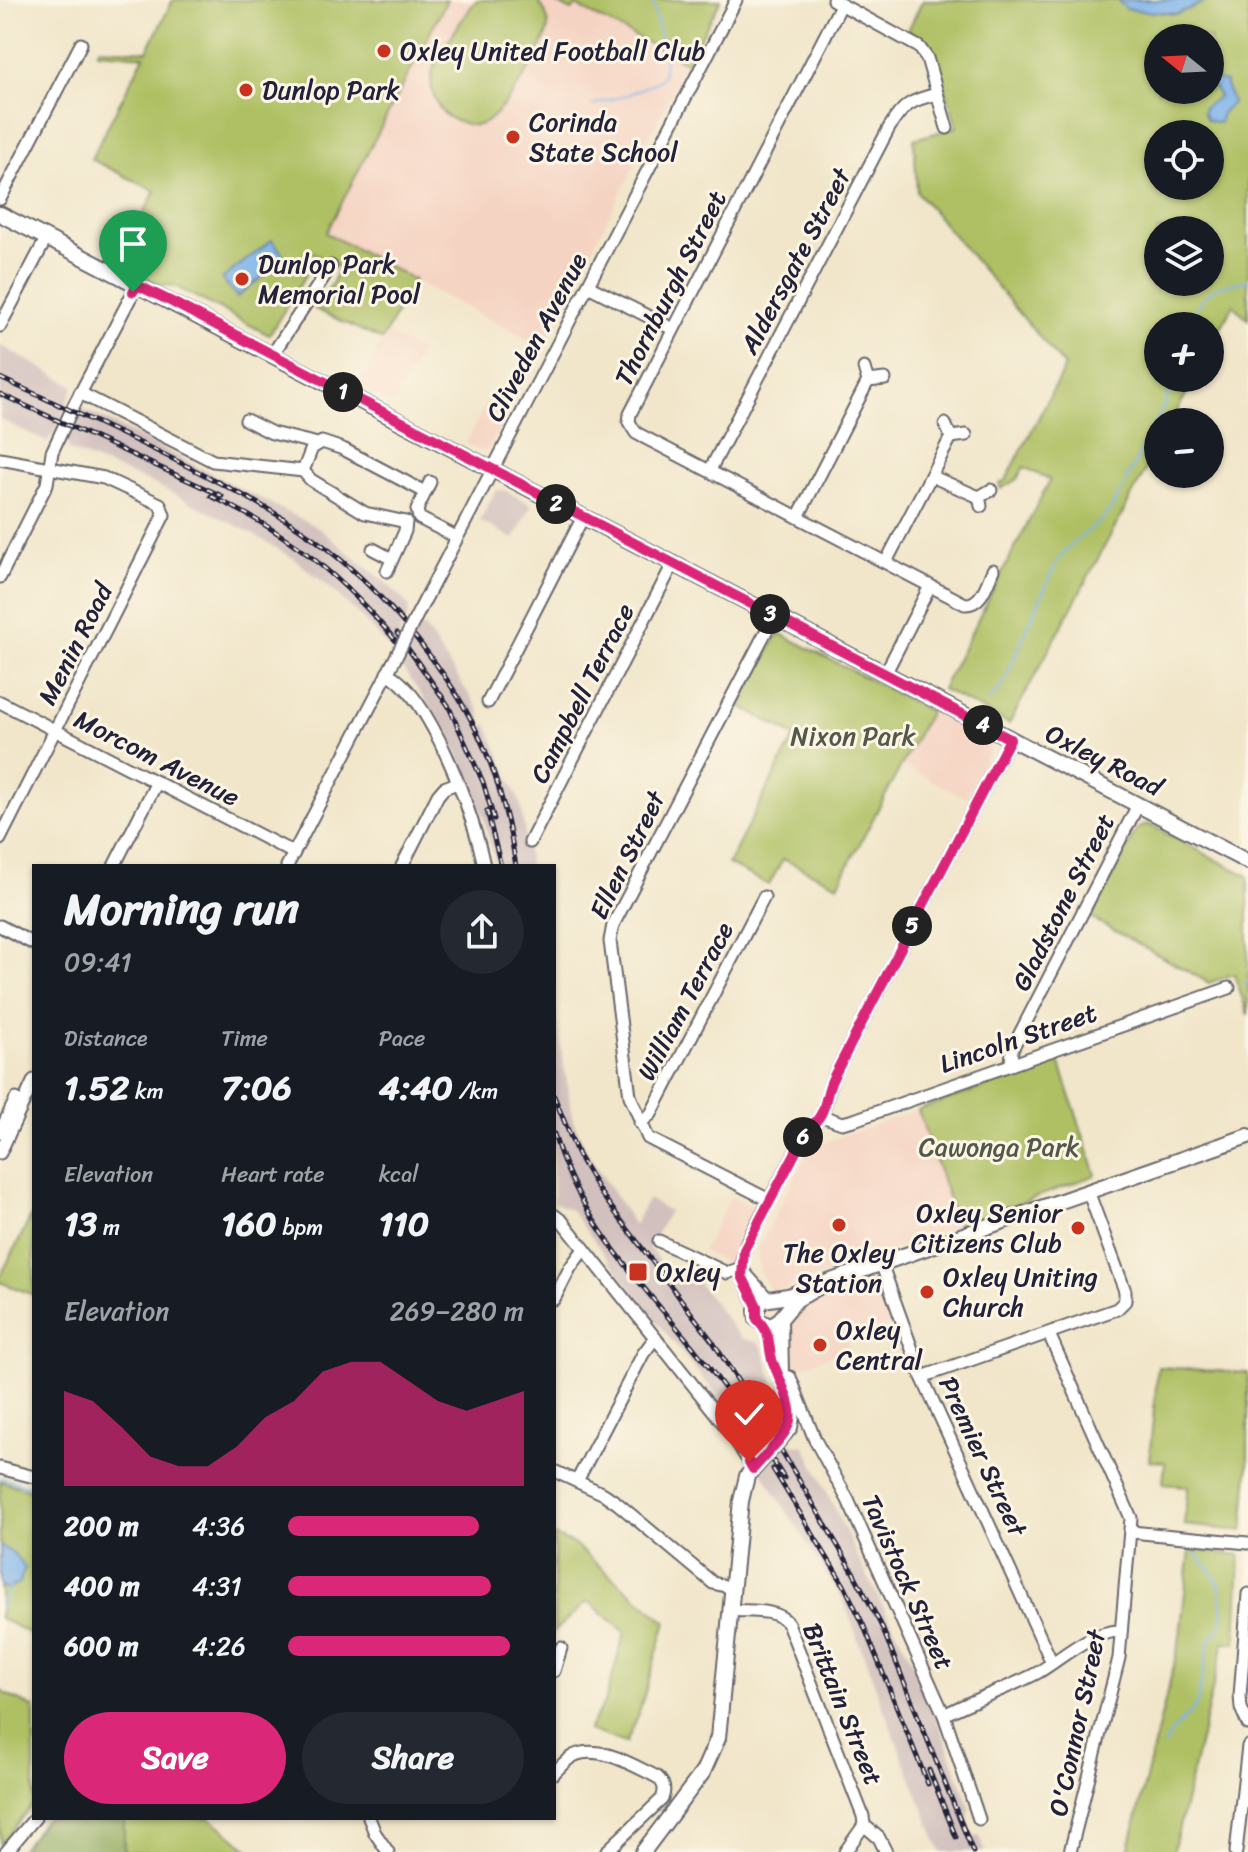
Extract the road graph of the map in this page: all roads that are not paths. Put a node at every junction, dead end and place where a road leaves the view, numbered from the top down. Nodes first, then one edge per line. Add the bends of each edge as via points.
1 (736, 0) edge
2 (837, 2) edge
3 (81, 44) dead end
4 (937, 94) junction
5 (947, 128) dead end
6 (0, 199) edge
7 (0, 214) edge
8 (46, 239) junction
9 (331, 266) dead end
10 (137, 285) junction
11 (588, 286) junction
12 (0, 326) edge
13 (673, 329) junction
14 (272, 355) junction
15 (864, 368) dead end
16 (885, 379) dead end
17 (868, 381) junction
18 (80, 393) junction
19 (246, 420) dead end
20 (945, 424) dead end
21 (966, 435) dead end
22 (951, 437) junction
23 (318, 444) junction
24 (0, 459) edge
25 (50, 468) junction
26 (492, 470) junction
27 (710, 470) junction
28 (303, 471) junction
29 (931, 476) junction
30 (991, 490) dead end
31 (583, 517) junction
32 (798, 517) junction
33 (419, 518) junction
34 (406, 522) junction
35 (456, 537) junction
36 (373, 549) dead end
37 (886, 562) junction
38 (673, 564) junction
39 (993, 570) dead end
40 (0, 577) edge
41 (930, 586) junction
42 (774, 616) junction
43 (387, 673) junction
44 (885, 674) junction
45 (0, 702) edge
46 (488, 702) dead end
47 (56, 730) junction
48 (1010, 739) junction
49 (157, 782) junction
50 (457, 783) junction
51 (1138, 805) junction
52 (0, 839) edge
53 (530, 842) dead end
54 (294, 853) junction
55 (1248, 862) edge
56 (115, 864) edge
57 (288, 864) edge
58 (403, 864) edge
59 (484, 864) edge
60 (764, 897) dead end
61 (0, 926) edge
62 (32, 943) edge
63 (1229, 988) dead end
64 (1011, 1064) junction
65 (32, 1084) edge
66 (16, 1099) dead end
67 (822, 1116) junction
68 (11, 1121) junction
69 (640, 1123) junction
70 (0, 1132) edge
71 (1248, 1136) edge
72 (0, 1153) edge
73 (1088, 1191) junction
74 (769, 1200) junction
75 (556, 1216) edge
76 (659, 1241) dead end
77 (584, 1249) junction
78 (881, 1263) junction
79 (741, 1268) junction
80 (824, 1284) junction
81 (556, 1295) edge
82 (766, 1301) junction
83 (781, 1318) junction
84 (764, 1325) junction
85 (1049, 1334) junction
86 (655, 1338) junction
87 (781, 1375) junction
88 (922, 1377) junction
89 (755, 1467) junction
90 (0, 1468) edge
91 (556, 1472) edge
92 (32, 1476) edge
93 (577, 1481) junction
94 (1131, 1532) junction
95 (1248, 1543) edge
96 (733, 1588) junction
97 (1248, 1594) edge
98 (731, 1610) junction
99 (1121, 1631) junction
100 (561, 1648) dead end
101 (1052, 1663) junction
102 (556, 1664) edge
103 (944, 1715) junction
104 (1248, 1724) edge
105 (1248, 1746) edge
106 (556, 1771) edge
107 (979, 1819) dead end
108 (33, 1820) edge
109 (370, 1820) edge
110 (864, 1825) junction
111 (6, 1852) edge
112 (388, 1852) edge
113 (606, 1852) edge
114 (643, 1852) edge
115 (845, 1852) edge
116 (886, 1852) edge
117 (1070, 1852) edge
118 (1236, 1852) edge

1 - 11 street, Cliveden Avenue
2 - 4 street via 919,47
2 - 13 street, Thornburgh Street
3 - 6 street
4 - 5 street
4 - 27 street, Aldersgate Street via 915,99 889,128
7 - 8 main road, Oxley Road
8 - 10 main road, Oxley Road
8 - 12 street
9 - 14 street
10 - 14 main road, Oxley Road
10 - 18 street
11 - 13 street
11 - 26 street, Cliveden Avenue
13 - 27 street, Thornburgh Street via 629,422 636,433
14 - 26 main road, Oxley Road
15 - 17 street
16 - 17 street
17 - 32 street
18 - 25 street via 52,452
18 - 28 street via 213,461
19 - 23 street via 272,433
20 - 22 street
21 - 22 street
22 - 29 street
23 - 28 street
23 - 33 street via 334,445 428,487 417,510
24 - 25 street
25 - 40 street
25 - 47 street, Menin Road via 121,483 164,510
26 - 31 main road, Oxley Road
26 - 35 street, Cliveden Avenue
27 - 32 street, Thornburgh Street
28 - 34 street via 365,513
29 - 30 street via 980,502
29 - 37 street
31 - 38 main road, Oxley Road
31 - 46 street
32 - 37 street, Thornburgh Street
33 - 34 street
33 - 35 street
34 - 36 street via 389,565
35 - 43 street, Cliveden Avenue, bridge
37 - 41 street, Thornburgh Street
38 - 42 main road, Oxley Road
38 - 53 street, Campbell Terrace
39 - 41 street, Thornburgh Street via 972,604
41 - 44 street
42 - 44 main road, Oxley Road
42 - 69 street, Ellen Street via 611,933 630,1096
43 - 50 street via 403,684 430,723
43 - 54 street, Cliveden Avenue
44 - 48 main road, Oxley Road
45 - 47 street, Morcom Avenue
47 - 49 street, Morcom Avenue
47 - 52 street, Menin Road
48 - 51 main road, Oxley Road
48 - 67 street via 826,1092
49 - 54 street, Morcom Avenue
49 - 56 street
50 - 58 street via 438,795
50 - 59 street
51 - 55 main road, Oxley Road
51 - 64 street, Gladstone Street via 1012,1049
54 - 57 street, Cliveden Avenue
60 - 69 street, William Terrace via 651,1114
61 - 62 street
63 - 64 street, Lincoln Street
64 - 67 street, Lincoln Street via 854,1120 842,1123
65 - 68 street
66 - 68 street
67 - 74 street via 808,1129
68 - 70 street
68 - 72 street
69 - 74 street via 652,1141
71 - 73 main road
73 - 78 main road
73 - 85 street via 1125,1301 1117,1309
74 - 79 street via 747,1242
75 - 77 street
76 - 79 street via 727,1273
77 - 81 street
77 - 86 street
78 - 80 main road
78 - 88 street, Premier Street
79 - 82 street via 744,1284
80 - 82 main road
80 - 83 main road via 796,1300
82 - 83 main road via 779,1303
82 - 84 main road via 757,1319
83 - 84 main road
83 - 87 main road
84 - 87 main road
85 - 88 street
85 - 94 street, O'Connor Street via 1128,1507
86 - 89 street
86 - 93 street
87 - 89 main road, bridge via 792,1415 790,1427
87 - 103 street, Tavistock Street via 790,1377
88 - 101 street, Premier Street
89 - 96 main road via 743,1487
90 - 92 street
91 - 93 street
93 - 96 street via 617,1503 713,1583
94 - 95 street
94 - 99 street, O'Connor Street
96 - 98 main road
97 - 104 street via 1240,1696
98 - 110 street, Brittain Street via 773,1613 788,1623
98 - 114 main road via 713,1754
99 - 101 street via 1105,1633
99 - 117 street, O'Connor Street via 1119,1658
100 - 102 street
101 - 103 street
103 - 107 street, Tavistock Street
105 - 118 street
106 - 113 street via 570,1757 599,1752 657,1777 665,1788 658,1803
108 - 111 street
109 - 112 street
110 - 115 street
110 - 116 street, Brittain Street

